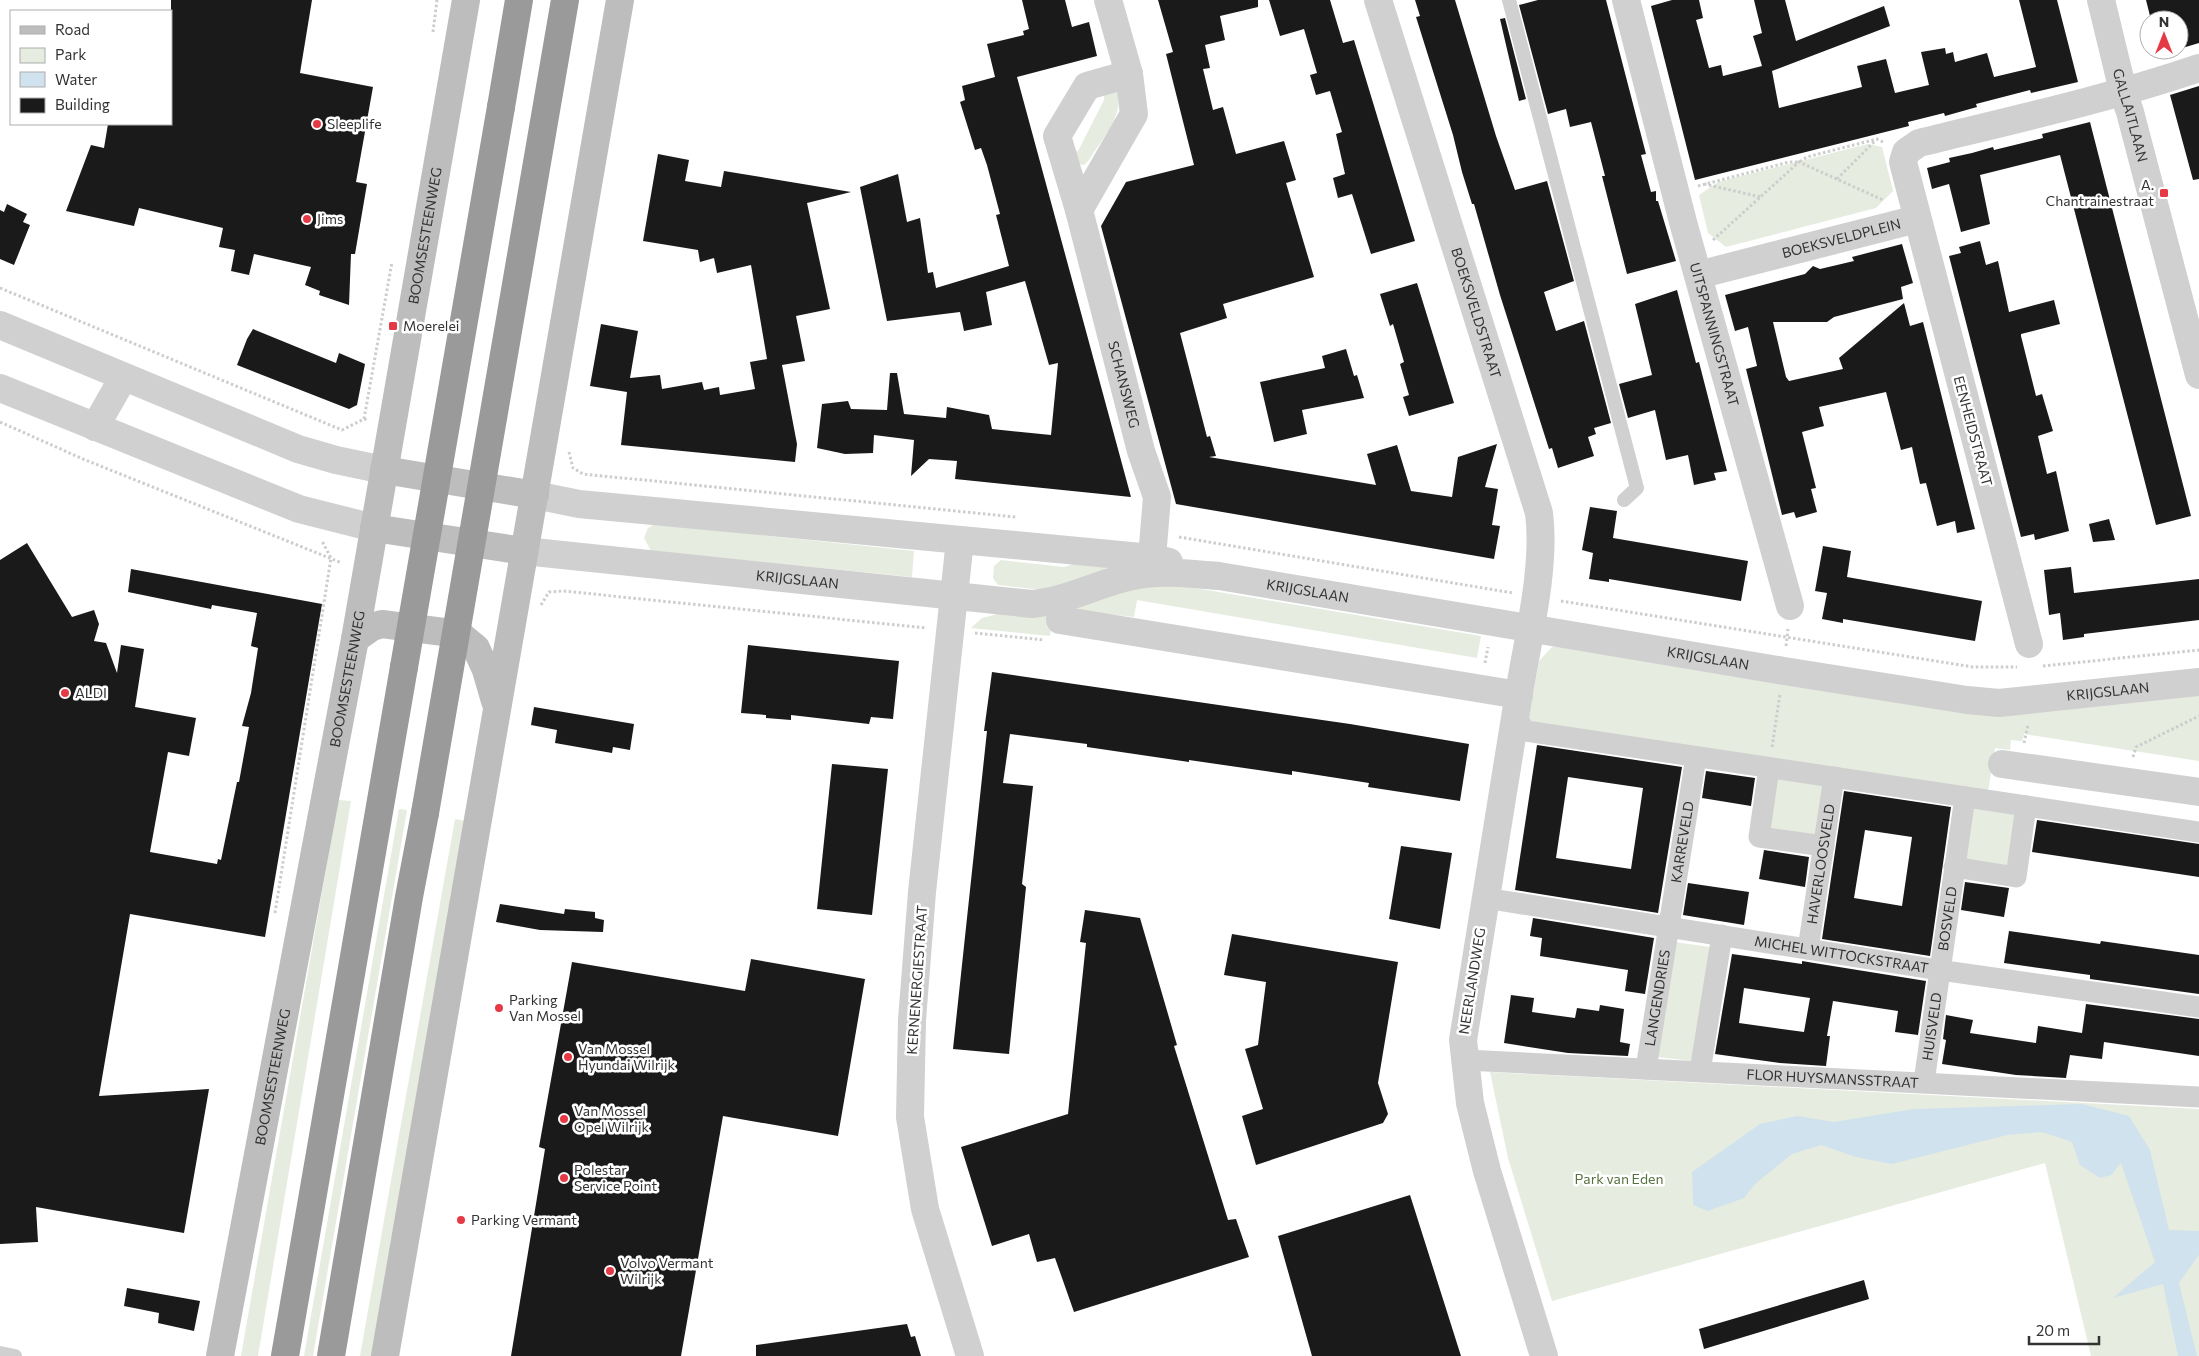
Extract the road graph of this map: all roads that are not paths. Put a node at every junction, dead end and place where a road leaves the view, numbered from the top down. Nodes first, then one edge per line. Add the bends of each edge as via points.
1 (466, 0) edge
2 (519, 0) edge
3 (565, 0) edge
4 (620, 0) edge
5 (1108, 0) edge
6 (1378, 0) edge
7 (1509, 0) edge
8 (1626, 0) edge
9 (2101, 0) edge
10 (2199, 68) edge
11 (1129, 74) junction
12 (2123, 91) junction
13 (1080, 210) junction
14 (1917, 219) junction
15 (1698, 275) junction
16 (0, 325) edge
17 (2199, 375) edge
18 (123, 378) junction
19 (0, 388) edge
20 (96, 427) junction
21 (384, 470) junction
22 (535, 495) junction
23 (1624, 500) dead end
24 (374, 528) junction
25 (960, 540) junction
26 (524, 551) junction
27 (1152, 558) junction
28 (1219, 576) junction
29 (953, 597) junction
30 (1790, 606) road end
31 (1530, 629) junction
32 (1053, 630) road end
33 (355, 639) junction
34 (2029, 659) road end
35 (2199, 682) edge
36 (1517, 706) junction
37 (497, 707) junction
38 (1696, 757) junction
39 (2002, 764) dead end
40 (1769, 768) junction
41 (1834, 778) junction
42 (2199, 792) edge
43 (1965, 797) junction
44 (2026, 806) junction
45 (2199, 832) edge
46 (1824, 846) junction
47 (1954, 867) junction
48 (1485, 898) junction
49 (1668, 926) junction
50 (1722, 935) junction
51 (1808, 949) junction
52 (1939, 970) junction
53 (2199, 1008) edge
54 (1465, 1060) junction
55 (1646, 1069) junction
56 (1700, 1071) junction
57 (1924, 1082) junction
58 (2199, 1097) edge
59 (0, 1353) edge
60 (14, 1356) edge
61 (220, 1356) edge
62 (285, 1356) edge
63 (331, 1356) edge
64 (385, 1356) edge
65 (970, 1356) edge
66 (1544, 1356) edge

1 - 21 main road, BOOMSESTEENWEG
2 - 62 highway, bridge
3 - 63 highway, bridge
4 - 22 main road
5 - 11 street
6 - 31 street, BOEKSVELDSTRAAT via 1538,513 1541,554
7 - 23 lane via 1637,488
8 - 15 street, UITSPANNINGSTRAAT
9 - 12 street, GALLAITLAAN
10 - 12 street
11 - 13 street via 1134,114
11 - 13 street, SCHANSWEG via 1086,86 1057,136
12 - 14 street, BOEKSVELDPLEIN via 1919,143 1906,152 1903,162
12 - 17 street, GALLAITLAAN
13 - 27 street, SCHANSWEG via 1140,451 1157,497
14 - 15 street, BOEKSVELDPLEIN
14 - 34 street, EENHEIDSTRAAT
15 - 30 street, UITSPANNINGSTRAAT
16 - 18 street
18 - 20 street
18 - 21 street via 298,449
19 - 20 street
20 - 24 street via 299,509
21 - 22 main road, KRIJGSLAAN
21 - 24 main road, BOOMSESTEENWEG
22 - 25 street, KRIJGSLAAN via 588,504
22 - 26 main road
24 - 26 main road, KRIJGSLAAN
24 - 33 main road, BOOMSESTEENWEG
25 - 27 street, KRIJGSLAAN
25 - 29 street, KERNENERGIESTRAAT
26 - 29 street, KRIJGSLAAN
26 - 37 main road
27 - 28 street, KRIJGSLAAN
28 - 29 street, KRIJGSLAAN via 1166,573 1134,576 1052,602 1032,604
28 - 31 street, KRIJGSLAAN
29 - 65 street, KERNENERGIESTRAAT via 912,1020 910,1117 924,1209
31 - 35 street, KRIJGSLAAN via 1999,703
31 - 36 street, NEERLANDWEG
32 - 36 street via 1482,689
33 - 37 main road via 382,624 459,634 476,648
33 - 61 main road, BOOMSESTEENWEG
36 - 38 street via 1526,731
36 - 48 street, NEERLANDWEG
37 - 64 main road
38 - 40 street
38 - 49 street, KARREVELD
39 - 42 street
40 - 41 street
40 - 46 street via 1759,838
41 - 43 street
41 - 46 street, HAVERLOOSVELD
43 - 44 street
43 - 47 street, BOSVELD
44 - 45 street
44 - 47 street, BOSVELD via 2016,876
46 - 51 street, HAVERLOOSVELD
47 - 52 street, BOSVELD
48 - 49 street, MICHEL WITTOCKSTRAAT
48 - 54 street, NEERLANDWEG via 1463,1040
49 - 50 street, MICHEL WITTOCKSTRAAT
49 - 55 street, LANGENDRIES
50 - 51 street, MICHEL WITTOCKSTRAAT
50 - 56 street
51 - 52 street, MICHEL WITTOCKSTRAAT
52 - 53 street, MICHEL WITTOCKSTRAAT
52 - 57 street, HUISVELD
54 - 55 street, FLOR HUYSMANSSTRAAT
54 - 66 street, NEERLANDWEG via 1470,1103 1487,1171
55 - 56 street, FLOR HUYSMANSSTRAAT
56 - 57 street, FLOR HUYSMANSSTRAAT
57 - 58 street, FLOR HUYSMANSSTRAAT
59 - 60 lane

